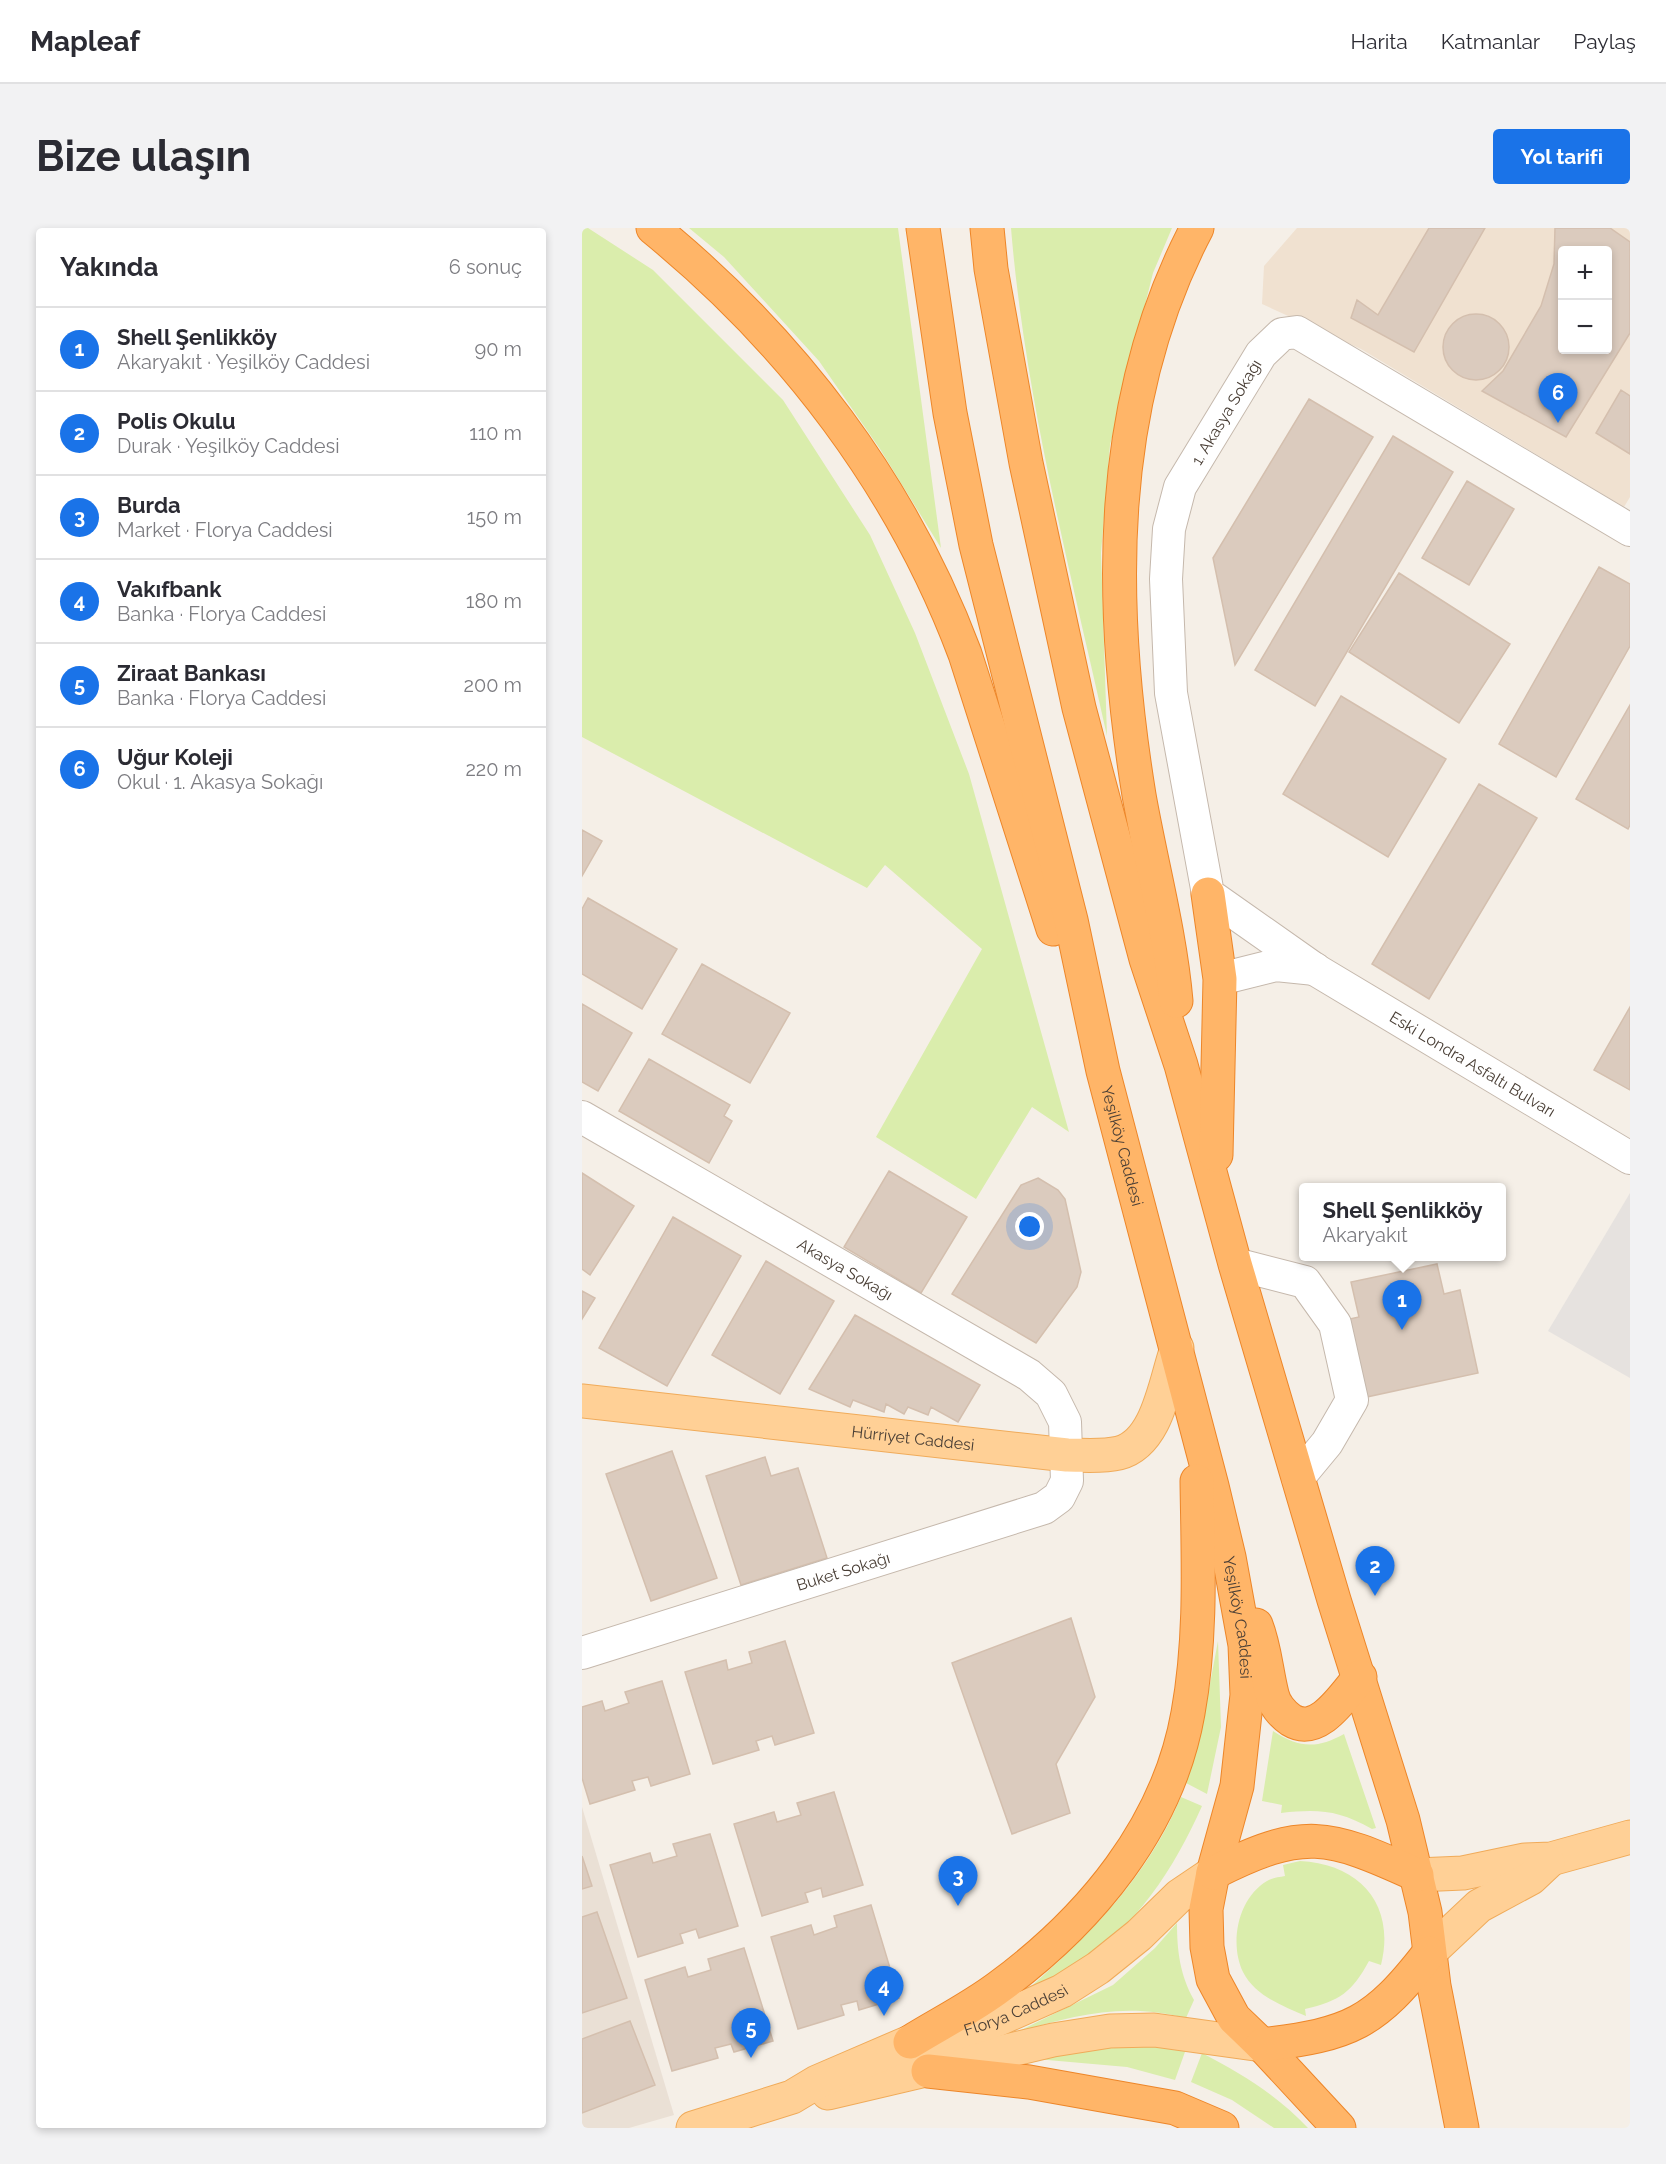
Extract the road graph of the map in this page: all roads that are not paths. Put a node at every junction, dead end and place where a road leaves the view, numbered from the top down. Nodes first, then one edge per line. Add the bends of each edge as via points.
1 (653, 228) edge
2 (923, 228) edge
3 (987, 228) edge
4 (1197, 228) edge
5 (1630, 530) edge
6 (1208, 894) junction
7 (1316, 970) junction
8 (1220, 979) junction
9 (1181, 1065) junction
10 (1102, 1071) junction
11 (582, 1117) edge
12 (1630, 1158) edge
13 (1215, 1192) junction
14 (1235, 1264) junction
15 (1177, 1348) junction
16 (582, 1401) edge
17 (1197, 1431) junction
18 (1067, 1455) junction
19 (1298, 1478) junction
20 (1234, 1587) junction
21 (582, 1653) edge
22 (1360, 1677) junction
23 (1630, 1837) edge
24 (1551, 1859) junction
25 (1213, 1873) junction
26 (1417, 1875) junction
27 (1430, 1953) junction
28 (910, 2042) junction
29 (1262, 2045) junction
30 (928, 2072) junction
31 (792, 2097) junction
32 (693, 2128) edge
33 (1222, 2128) edge
34 (1339, 2128) edge
35 (1462, 2128) edge

1 - 10 highway via 693,260 768,333 826,403 906,526 965,654
2 - 10 highway via 950,412 976,545 1071,920
3 - 9 highway via 996,302 1026,463 1079,708 1146,958
4 - 9 highway via 1155,321 1134,403 1118,536 1121,656 1139,794 1174,986
5 - 6 street, 1. Akasya Sokağı via 1297,332 1282,334 1261,354 1180,487 1169,529 1166,579 1170,693
6 - 7 street, Eski Londra Asfaltı Bulvarı
6 - 8 highway
7 - 8 street via 1276,966
7 - 12 street, Eski Londra Asfaltı Bulvarı
8 - 13 highway
9 - 13 highway
10 - 15 highway, Yeşilköy Caddesi
11 - 18 street, Akasya Sokağı via 1029,1375 1051,1394 1065,1422
13 - 14 highway
14 - 19 highway
14 - 19 street via 1305,1282 1335,1324 1352,1400 1327,1443
15 - 17 highway, Yeşilköy Caddesi
15 - 18 main road, Hürriyet Caddesi via 1154,1422 1134,1448 1103,1456
16 - 18 main road, Hürriyet Caddesi
17 - 20 highway, Yeşilköy Caddesi
17 - 28 highway via 1195,1662 1178,1753 1147,1827 1101,1895 1061,1935 998,1988
18 - 21 street, Buket Sokağı via 1067,1481 1059,1497 1044,1508
19 - 22 highway
20 - 22 highway via 1263,1641 1272,1696 1283,1715 1296,1723 1309,1724 1327,1715
20 - 25 highway, Yeşilköy Caddesi via 1245,1645 1244,1741 1237,1786
22 - 26 highway
23 - 24 main road
24 - 26 main road via 1525,1860 1463,1873
24 - 27 main road via 1531,1878 1479,1906
25 - 26 highway via 1274,1845 1313,1840 1340,1844
25 - 28 main road, Florya Caddesi via 1179,1896 1098,1968 1062,1990 999,2019 943,2037
25 - 29 highway, Yeşilköy Caddesi via 1206,1918 1213,1979 1234,2018
26 - 27 highway
27 - 29 highway via 1387,2004 1367,2018 1344,2030
27 - 35 highway
28 - 31 main road, Florya Caddesi via 817,2082
29 - 30 main road, Florya Caddesi via 1154,2030 1110,2031 1053,2040
29 - 34 highway, Yeşilköy Caddesi
30 - 31 main road, Florya Caddesi via 821,2095
30 - 33 highway via 1029,2082 1175,2108
31 - 32 main road, Florya Caddesi

